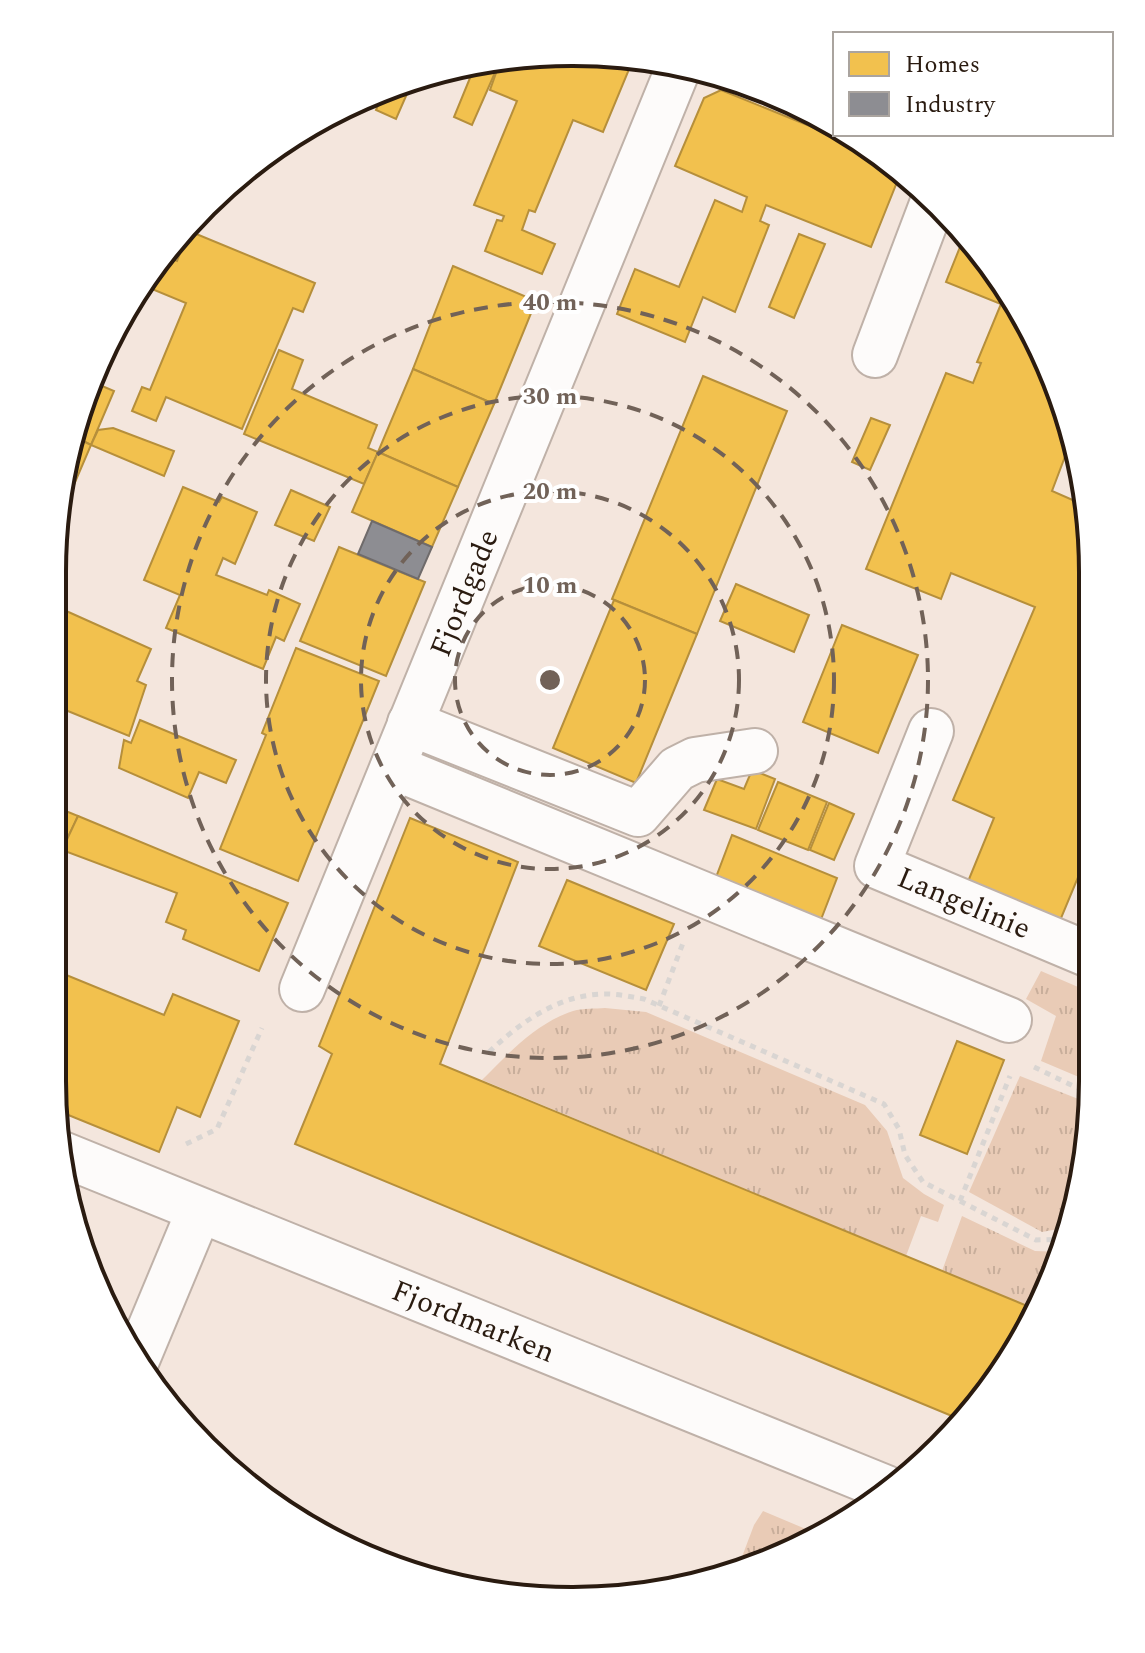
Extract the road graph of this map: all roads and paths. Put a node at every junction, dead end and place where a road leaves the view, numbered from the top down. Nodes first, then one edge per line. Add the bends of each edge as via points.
1 (675, 77) edge
2 (929, 212) edge
3 (875, 355) dead end
4 (410, 723) junction
5 (931, 731) dead end
6 (755, 751) dead end
7 (393, 767) junction
8 (702, 894) junction
9 (1079, 947) edge
10 (302, 989) joint
11 (659, 1006) junction
12 (1009, 1020) dead end
13 (489, 1052) dead end
14 (1011, 1073) dead end
15 (72, 1158) edge
16 (960, 1201) junction
17 (180, 1203) junction
18 (1053, 1239) edge
19 (141, 1345) edge
20 (878, 1485) edge

1 - 4 street, Fjordgade
2 - 3 street
4 - 6 street via 638,814 677,769 695,760
4 - 7 street, Fjordgade
5 - 9 street, Langelinie via 877,866
7 - 8 street
7 - 10 street, Fjordgade
8 - 11 path
8 - 12 street
10 - 17 path via 288,1020 260,1029 217,1129 183,1145
11 - 13 path via 606,994 569,1000 536,1013
11 - 16 path via 884,1104 899,1129 905,1155 923,1182
14 - 16 path
15 - 17 street, Fjordmarken
16 - 18 path via 1036,1240
17 - 19 street
17 - 20 street, Fjordmarken

